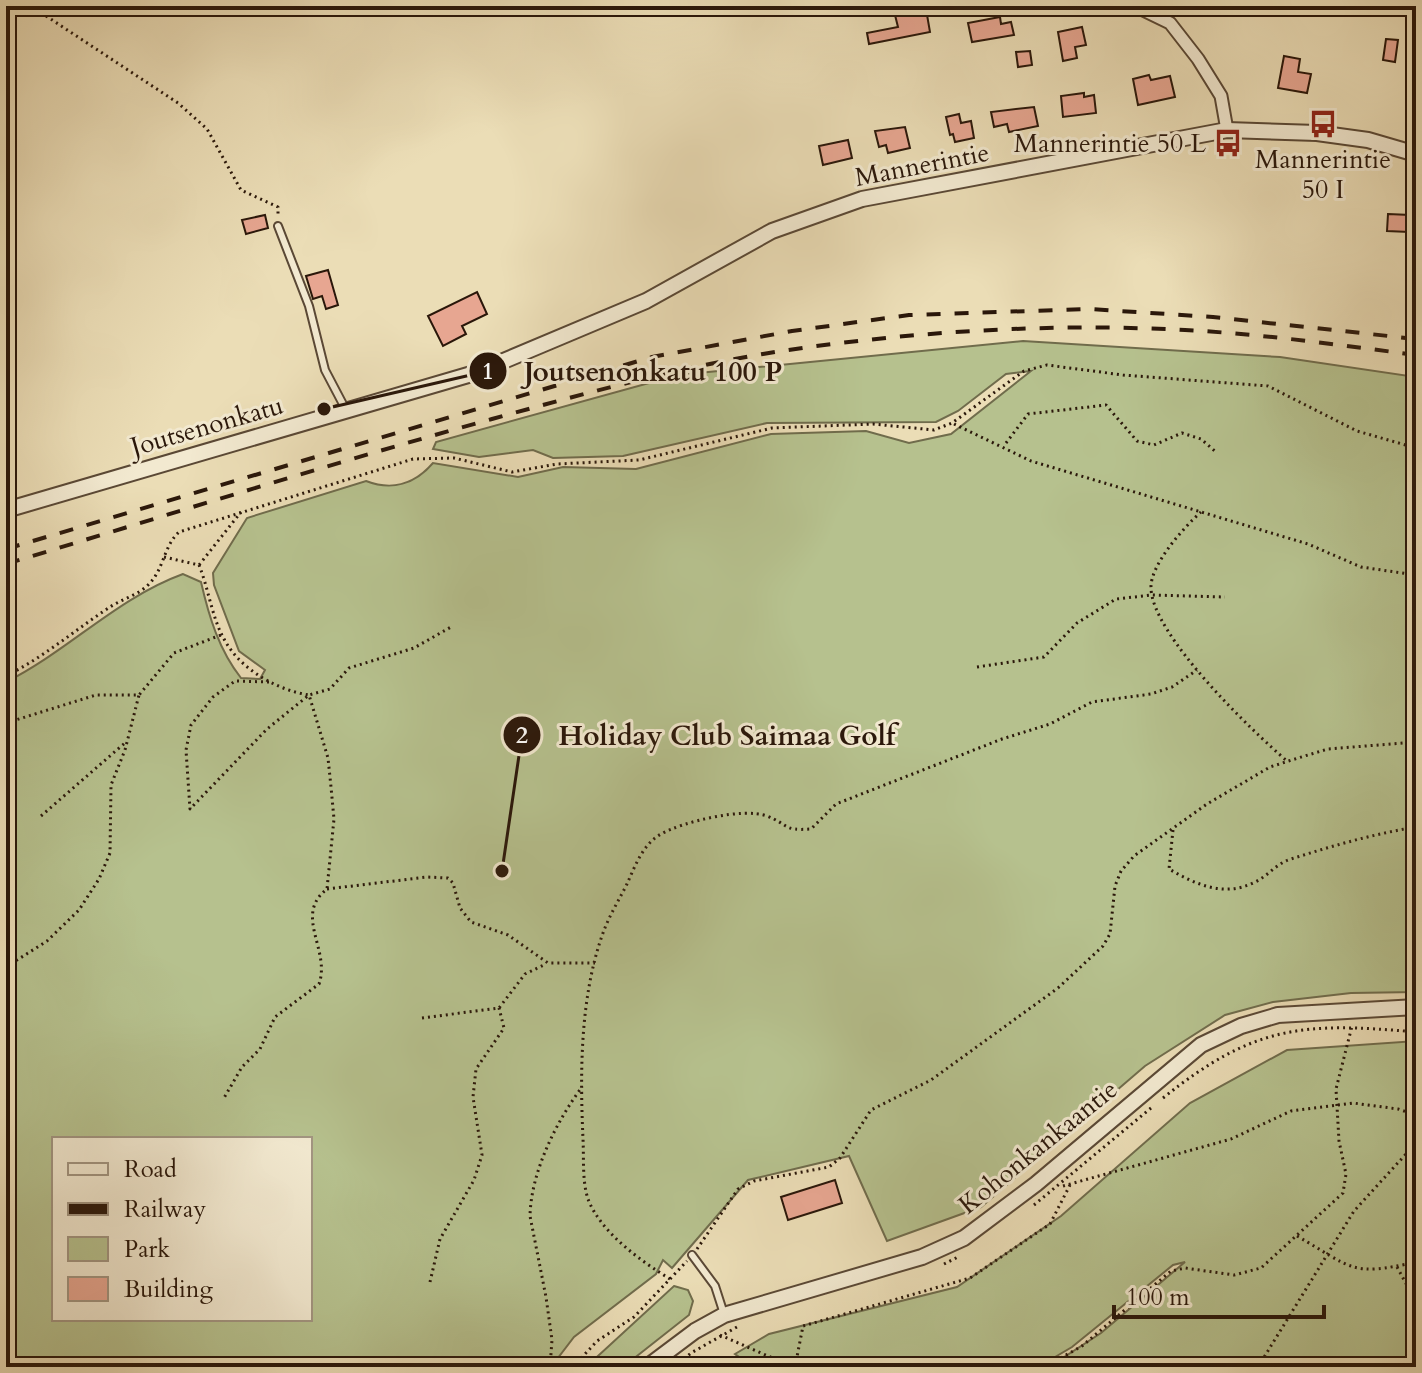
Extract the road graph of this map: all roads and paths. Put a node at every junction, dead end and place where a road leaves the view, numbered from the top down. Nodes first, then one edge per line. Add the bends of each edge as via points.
1 (31, 6) edge
2 (1135, 6) edge
3 (1227, 130) junction
4 (1416, 154) edge
5 (816, 213) joint
6 (278, 226) joint
7 (346, 410) junction
8 (952, 423) junction
9 (1006, 443) dead end
10 (1416, 448) edge
11 (1216, 452) dead end
12 (6, 510) edge
13 (241, 512) junction
14 (1201, 512) junction
15 (164, 557) junction
16 (199, 565) junction
17 (1416, 575) edge
18 (1152, 595) junction
19 (1225, 597) dead end
20 (451, 627) dead end
21 (221, 635) junction
22 (977, 667) dead end
23 (1197, 670) junction
24 (6, 676) edge
25 (272, 682) junction
26 (139, 695) junction
27 (309, 695) junction
28 (6, 723) edge
29 (128, 740) junction
30 (1416, 742) edge
31 (1287, 761) junction
32 (41, 816) dead end
33 (1416, 827) edge
34 (1173, 830) junction
35 (327, 889) junction
36 (548, 963) junction
37 (595, 963) junction
38 (6, 967) edge
39 (1416, 1007) edge
40 (499, 1008) junction
41 (422, 1018) dead end
42 (1352, 1026) dead end
43 (582, 1087) junction
44 (224, 1098) dead end
45 (1337, 1105) junction
46 (1416, 1115) edge
47 (1416, 1143) edge
48 (1071, 1183) junction
49 (1058, 1187) dead end
50 (1297, 1236) junction
51 (1328, 1254) junction
52 (692, 1255) junction
53 (1416, 1262) edge
54 (1397, 1266) junction
55 (670, 1279) junction
56 (430, 1282) dead end
57 (1416, 1302) edge
58 (724, 1315) junction
59 (720, 1335) dead end
60 (550, 1367) edge
61 (573, 1367) edge
62 (647, 1367) edge
63 (794, 1367) edge
64 (1045, 1367) edge
65 (1258, 1367) edge

1 - 6 path via 204,125 241,190 278,207
2 - 3 street via 1170,23 1198,59 1221,96
3 - 4 street, Mannerintie via 1317,133
3 - 5 street, Mannerintie via 862,199
5 - 7 street, Joutsenonkatu via 599,323 475,373
6 - 7 lane via 309,306 325,370
7 - 12 street, Joutsenonkatu
8 - 10 path via 1024,371 1060,364 1123,375 1268,386 1357,431
8 - 13 path via 934,430 873,424 772,428 639,460 512,472 454,458 413,459
8 - 14 path via 1031,461
9 - 11 path via 1028,414 1106,405 1137,441 1154,445 1182,433 1201,439
13 - 15 path via 179,532
13 - 16 path
14 - 17 path via 1308,544 1361,567
14 - 18 path via 1168,551 1152,579
15 - 16 path
15 - 24 path via 146,588
16 - 21 path
18 - 19 path
18 - 22 path via 1116,599 1097,608 1044,657
18 - 23 path
20 - 27 path via 414,648 358,664 330,689
21 - 25 path via 249,668
21 - 26 path via 174,653
23 - 31 path via 1247,727
23 - 37 path via 1172,687 1092,702 1050,724 836,804 811,829 789,831 766,815 734,814 657,836 630,876
25 - 27 path
25 - 27 path via 235,681 213,697 191,725 186,750 190,809 267,729
26 - 28 path via 96,695
26 - 29 path
27 - 35 path via 328,758 334,819
29 - 32 path
29 - 38 path via 111,785 110,853 99,879 58,931
30 - 31 path via 1328,749
31 - 34 path via 1232,789
33 - 34 path via 1286,861 1254,883 1223,889 1199,886 1169,869
34 - 52 path via 1121,871 1110,934 1058,988 931,1080 871,1110 829,1167 754,1181 738,1189
35 - 36 path via 448,878 471,922 508,935
35 - 44 path via 309,917 321,961 319,984 275,1017 260,1049
36 - 37 path
36 - 40 path via 525,974
37 - 43 path
39 - 58 street, Kohonkankaantie via 1278,1015 1241,1026 1201,1045 964,1238 922,1257
40 - 41 path
40 - 56 path via 504,1028 476,1069 473,1097 482,1155 474,1180 440,1239
42 - 45 path via 1339,1065
43 - 55 path via 588,1200 627,1247
43 - 60 path via 530,1198 552,1340
45 - 46 path
45 - 48 path via 1291,1111 1231,1139
45 - 50 path via 1346,1174 1343,1193
47 - 51 path via 1354,1211
48 - 49 path
48 - 63 path via 1050,1224 970,1278 803,1326
50 - 51 path
50 - 64 path via 1261,1268 1234,1275 1171,1271 1082,1346
51 - 54 path via 1354,1270
51 - 65 path
52 - 55 path
52 - 58 lane via 715,1286
53 - 54 path
54 - 57 path
55 - 61 path
58 - 62 street, Kohonkankaantie
59 - 63 path

